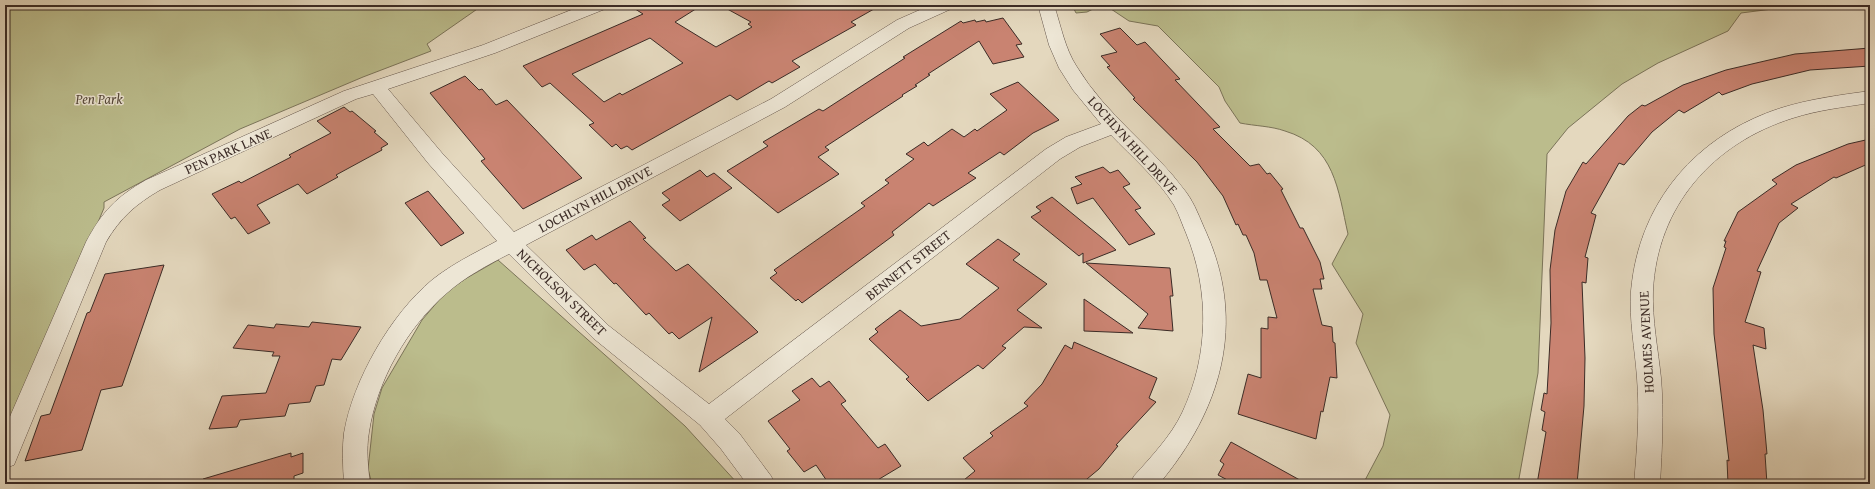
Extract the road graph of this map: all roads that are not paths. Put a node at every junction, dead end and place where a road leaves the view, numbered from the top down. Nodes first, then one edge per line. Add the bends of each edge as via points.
1 (599, 5) edge
2 (945, 5) edge
3 (1046, 5) edge
4 (376, 86) junction
5 (1870, 97) edge
6 (1115, 126) junction
7 (511, 243) junction
8 (708, 418) junction
9 (5, 457) edge
10 (358, 484) edge
11 (762, 484) edge
12 (1143, 484) edge
13 (1647, 484) edge

1 - 4 street, PEN PARK LANE via 489,49
2 - 7 street, LOCHLYN HILL DRIVE via 903,24 778,103
3 - 6 street, LOCHLYN HILL DRIVE via 1068,68 1093,103
4 - 7 street, NICHOLSON STREET via 435,158
4 - 9 street, PEN PARK LANE via 350,95 153,185 129,198 112,214 96,242
5 - 13 street, HOLMES AVENUE via 1808,107 1747,129 1718,146 1694,167 1673,191 1657,222 1647,258 1642,290 1649,387 1650,442
6 - 8 street, BENNETT STREET via 1073,142 1053,154
6 - 12 street, LOCHLYN HILL DRIVE via 1180,198 1205,252 1213,280 1216,313 1214,347 1190,421 1164,460
7 - 8 street, NICHOLSON STREET via 601,332
7 - 10 street, LOCHLYN HILL DRIVE via 461,271 435,290 412,314 393,343 367,392 358,426 355,474
8 - 11 street, NICHOLSON STREET

